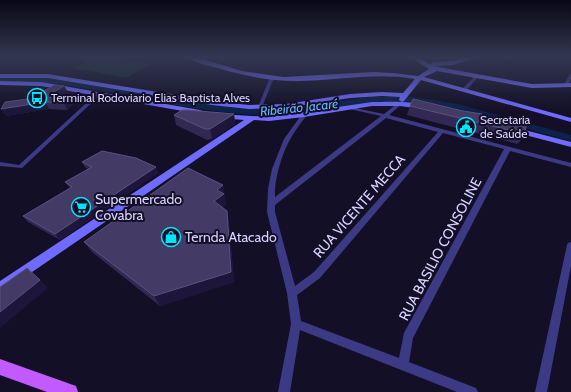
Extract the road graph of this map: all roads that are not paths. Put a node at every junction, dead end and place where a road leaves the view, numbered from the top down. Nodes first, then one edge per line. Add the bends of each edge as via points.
1 (259, 75) edge
2 (365, 75) edge
3 (402, 75) edge
4 (404, 75) edge
5 (424, 75) edge
6 (469, 75) edge
7 (571, 75) edge
8 (0, 76) edge
9 (476, 77) junction
10 (272, 78) junction
11 (420, 78) junction
12 (0, 83) edge
13 (412, 84) junction
14 (568, 85) edge
15 (464, 90) junction
16 (98, 95) junction
17 (402, 99) junction
18 (259, 108) junction
19 (347, 108) junction
20 (427, 108) edge
21 (304, 115) junction
22 (384, 116) junction
23 (252, 117) junction
24 (571, 120) edge
25 (504, 127) edge
26 (442, 131) junction
27 (571, 145) edge
28 (508, 148) junction
29 (0, 164) edge
30 (571, 165) edge
31 (272, 203) junction
32 (571, 245) edge
33 (0, 288) edge
34 (292, 293) junction
35 (296, 324) junction
36 (403, 366) junction
37 (0, 367) edge
38 (70, 392) edge
39 (284, 392) edge
40 (472, 392) edge
41 (541, 392) edge

1 - 10 main road
2 - 10 main road via 312,79
3 - 13 main road via 410,78
4 - 11 main road
5 - 11 main road
6 - 9 main road
7 - 14 street
8 - 18 main road via 48,76 212,103
9 - 14 main road via 532,86
9 - 15 street
10 - 18 street
11 - 13 main road
11 - 15 main road
12 - 16 main road via 41,84
13 - 17 main road
15 - 24 main road
16 - 23 main road via 218,115
16 - 29 street via 20,168
17 - 18 main road via 382,94 350,96
17 - 19 main road
17 - 20 main road
17 - 22 street
18 - 23 main road
19 - 21 main road
19 - 22 street
21 - 23 main road via 269,119
21 - 31 street via 287,139 275,169
22 - 26 street
22 - 31 street
23 - 33 main road
25 - 27 main road
26 - 28 street
26 - 34 street, RUA VICENTE MECCA via 317,275
28 - 30 street
28 - 36 street, RUA BASILIO CONSOLINE via 408,337
31 - 34 street via 271,212
32 - 41 street
34 - 35 street
35 - 36 street
35 - 39 street
36 - 40 street
37 - 38 main road

